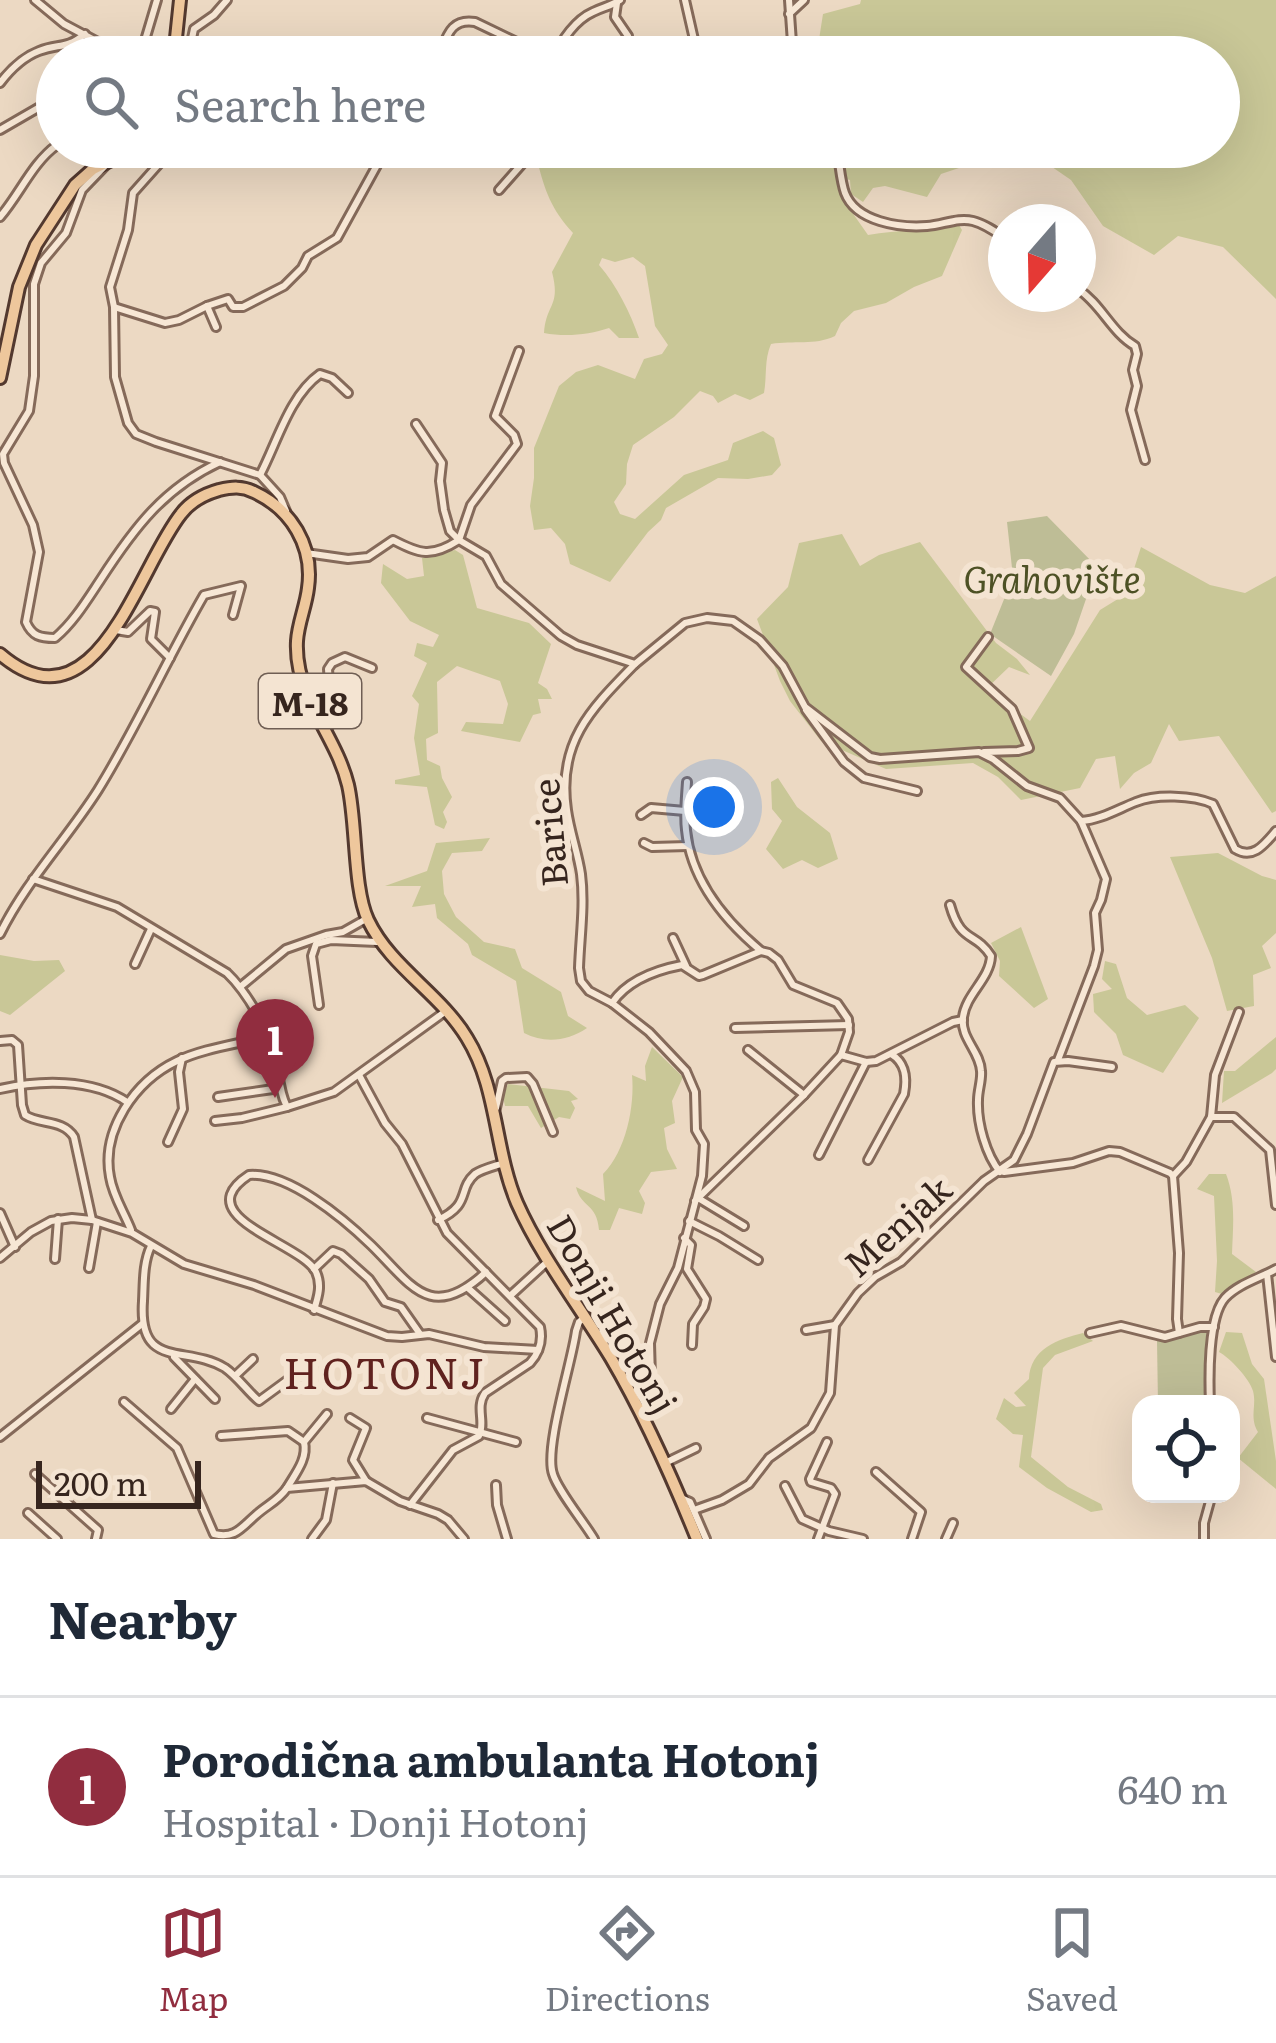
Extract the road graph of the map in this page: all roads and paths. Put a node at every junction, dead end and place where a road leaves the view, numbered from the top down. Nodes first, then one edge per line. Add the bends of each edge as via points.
1 (157, 0) edge
2 (180, 0) edge
3 (227, 0) edge
4 (685, 0) edge
5 (789, 0) edge
6 (804, 0) edge
7 (41, 2) edge
8 (613, 3) edge
9 (789, 14) junction
10 (85, 34) junction
11 (628, 35) dead end
12 (82, 36) edge
13 (89, 36) edge
14 (146, 36) edge
15 (176, 36) edge
16 (192, 36) edge
17 (447, 36) edge
18 (506, 36) edge
19 (566, 36) edge
20 (693, 36) edge
21 (791, 36) edge
22 (36, 53) edge
23 (0, 83) edge
24 (36, 109) edge
25 (0, 130) edge
26 (36, 164) edge
27 (96, 168) edge
28 (104, 168) edge
29 (154, 168) edge
30 (375, 168) edge
31 (518, 168) edge
32 (840, 168) edge
33 (499, 190) dead end
34 (0, 217) edge
35 (988, 229) edge
36 (1096, 305) edge
37 (207, 306) junction
38 (114, 307) junction
39 (216, 326) dead end
40 (519, 351) dead end
41 (0, 378) edge
42 (348, 393) dead end
43 (416, 424) dead end
44 (1145, 460) dead end
45 (220, 462) junction
46 (260, 476) junction
47 (287, 514) junction
48 (459, 540) junction
49 (306, 553) junction
50 (233, 615) dead end
51 (114, 629) junction
52 (988, 638) dead end
53 (0, 654) edge
54 (170, 658) junction
55 (635, 664) junction
56 (372, 668) dead end
57 (805, 706) junction
58 (325, 730) junction
59 (979, 752) junction
60 (687, 782) dead end
61 (917, 791) dead end
62 (685, 811) junction
63 (641, 815) dead end
64 (1081, 821) junction
65 (1276, 832) edge
66 (644, 842) dead end
67 (688, 846) junction
68 (32, 879) junction
69 (950, 905) dead end
70 (367, 918) junction
71 (151, 929) junction
72 (0, 934) edge
73 (673, 938) dead end
74 (381, 942) junction
75 (761, 951) junction
76 (135, 964) dead end
77 (686, 966) junction
78 (240, 987) junction
79 (612, 1004) junction
80 (319, 1005) dead end
81 (446, 1011) junction
82 (1239, 1012) dead end
83 (962, 1020) junction
84 (849, 1025) junction
85 (735, 1028) dead end
86 (268, 1036) junction
87 (0, 1041) edge
88 (748, 1050) dead end
89 (891, 1054) junction
90 (841, 1055) junction
91 (182, 1058) junction
92 (1058, 1060) junction
93 (866, 1062) junction
94 (1112, 1067) dead end
95 (358, 1075) junction
96 (22, 1084) junction
97 (280, 1088) junction
98 (0, 1089) edge
99 (804, 1095) junction
100 (218, 1097) dead end
101 (127, 1102) junction
102 (287, 1107) junction
103 (495, 1112) junction
104 (1210, 1117) junction
105 (215, 1121) dead end
106 (553, 1132) dead end
107 (168, 1142) dead end
108 (819, 1155) dead end
109 (868, 1160) dead end
110 (505, 1162) junction
111 (1000, 1172) junction
112 (1173, 1176) junction
113 (696, 1200) junction
114 (1276, 1205) edge
115 (0, 1213) edge
116 (58, 1219) junction
117 (438, 1220) junction
118 (94, 1221) junction
119 (689, 1221) junction
120 (744, 1226) dead end
121 (132, 1233) junction
122 (684, 1238) junction
123 (151, 1246) junction
124 (15, 1247) junction
125 (0, 1258) edge
126 (55, 1259) dead end
127 (550, 1260) junction
128 (758, 1260) dead end
129 (89, 1268) dead end
130 (314, 1269) junction
131 (1272, 1271) edge
132 (486, 1272) junction
133 (468, 1288) junction
134 (511, 1295) junction
135 (314, 1310) junction
136 (585, 1317) junction
137 (505, 1321) dead end
138 (142, 1324) junction
139 (835, 1325) junction
140 (1214, 1327) junction
141 (806, 1330) dead end
142 (1090, 1333) dead end
143 (1179, 1333) junction
144 (420, 1334) junction
145 (692, 1346) dead end
146 (538, 1350) junction
147 (172, 1354) junction
148 (1276, 1358) edge
149 (253, 1360) dead end
150 (236, 1376) junction
151 (195, 1379) junction
152 (290, 1379) dead end
153 (1210, 1395) edge
154 (215, 1399) dead end
155 (124, 1402) dead end
156 (171, 1409) dead end
157 (327, 1414) dead end
158 (642, 1416) junction
159 (350, 1418) dead end
160 (428, 1418) dead end
161 (482, 1433) junction
162 (221, 1436) dead end
163 (0, 1437) edge
164 (304, 1442) junction
165 (516, 1442) dead end
166 (827, 1442) dead end
167 (696, 1448) dead end
168 (665, 1462) junction
169 (876, 1472) dead end
170 (35, 1474) dead end
171 (366, 1480) junction
172 (333, 1483) junction
173 (496, 1485) dead end
174 (785, 1486) dead end
175 (287, 1488) junction
176 (681, 1498) junction
177 (1210, 1503) edge
178 (410, 1504) junction
179 (694, 1510) junction
180 (28, 1513) dead end
181 (953, 1522) dead end
182 (454, 1528) junction
183 (821, 1528) junction
184 (228, 1538) edge
185 (57, 1539) edge
186 (96, 1539) edge
187 (312, 1539) edge
188 (453, 1539) edge
189 (464, 1539) edge
190 (507, 1539) edge
191 (594, 1539) edge
192 (701, 1539) edge
193 (818, 1539) edge
194 (862, 1539) edge
195 (912, 1539) edge
196 (946, 1539) edge
197 (1204, 1539) edge

1 - 14 street
2 - 15 main road
3 - 16 street
4 - 20 street
5 - 9 street
6 - 9 street
7 - 10 street
8 - 11 street
8 - 19 street
9 - 21 street
10 - 12 street
10 - 13 street
17 - 18 street via 464,20
22 - 23 street
24 - 25 street
26 - 34 street
27 - 41 main road via 75,185 36,245
28 - 45 street via 82,190 66,233 41,263 29,411 3,454 39,553 29,630 55,638 144,518 190,476
29 - 38 street via 130,202 110,287
30 - 37 street via 337,238 308,256 284,286 243,307 228,299
31 - 33 street
32 - 35 street via 845,192 868,217 925,226 972,220
36 - 44 street via 1135,346 1131,410
37 - 38 street via 165,323
37 - 39 street
38 - 45 street via 115,376 128,423 136,434
40 - 48 street via 495,416 517,444 471,505
42 - 46 street via 320,374 310,381
43 - 48 street via 442,463 445,517
45 - 46 street
46 - 47 street
47 - 49 main road, M-18
47 - 51 main road via 240,487 191,503
48 - 49 street via 433,553 393,540 368,557
48 - 55 street via 486,556 501,584 561,636
49 - 58 main road, M-18 via 297,656
50 - 54 street via 242,586 208,592
51 - 53 main road via 94,658 68,674 22,670
51 - 54 street via 128,632 155,611 151,639
52 - 59 street via 966,667 1012,709 1028,748
54 - 68 street via 118,758
55 - 57 street, Barice via 685,623 733,621 783,666
55 - 79 street, Barice via 591,709 566,781 582,886 581,981
56 - 58 street via 346,657 332,663
57 - 59 street via 870,757
57 - 61 street, Barice via 864,778
58 - 70 main road, Donji Hotonj / M-18 via 347,782
59 - 64 street via 1060,798
60 - 62 street
62 - 63 street via 651,808
62 - 67 street
64 - 65 street via 1159,797 1213,804 1241,853 1261,848
64 - 92 street, Menjak via 1106,879 1095,913 1094,966
66 - 67 street
67 - 75 street via 724,916
68 - 71 street via 111,905
68 - 72 street
69 - 83 street via 964,935 991,956
70 - 74 main road, Donji Hotonj / M-18
70 - 78 street via 286,949
71 - 76 street
71 - 78 street
73 - 77 street
74 - 80 street via 316,944
74 - 81 main road, Donji Hotonj / M-18
75 - 77 street via 699,976
75 - 84 street via 794,985 837,1004
77 - 79 street via 660,969
78 - 86 street
79 - 113 street, Barice via 692,1079 705,1151
81 - 95 street
81 - 103 main road, Donji Hotonj / M-18 via 482,1066
82 - 104 street via 1215,1075
83 - 89 street
83 - 111 street via 982,1066 978,1116
84 - 85 street
84 - 90 street, Barice
86 - 91 street
86 - 97 street
87 - 96 street via 16,1041
88 - 99 street
89 - 93 street
89 - 109 street via 903,1067 904,1094
90 - 93 street
90 - 99 street, Barice
91 - 101 street
91 - 107 street via 183,1109
92 - 94 street
92 - 111 street, Menjak via 1014,1160
93 - 108 street
95 - 102 street
95 - 117 street
96 - 98 street
96 - 101 street via 83,1085
96 - 118 street via 25,1114 74,1137
97 - 100 street
97 - 102 street
99 - 113 street, Barice
101 - 121 street via 111,1136 108,1171
102 - 105 street
103 - 106 street via 502,1081 527,1077
103 - 110 main road, Donji Hotonj / M-18
104 - 112 street
104 - 114 street via 1234,1117 1270,1150
110 - 117 street via 476,1173 459,1206
110 - 127 main road, Donji Hotonj / M-18 via 514,1198
111 - 112 street, Menjak via 1109,1151
111 - 139 street, Menjak via 874,1277
112 - 143 street
113 - 119 street, Barice
113 - 120 street
115 - 124 street
116 - 118 street
116 - 124 street
116 - 126 street
117 - 132 street
118 - 121 street
118 - 129 street
119 - 122 street, Barice
119 - 128 street
121 - 123 street
122 - 145 street via 691,1245 687,1269 706,1299 692,1324
122 - 158 street, Barice via 659,1304
123 - 135 street
123 - 138 street
124 - 125 street
127 - 134 street
127 - 136 main road, Donji Hotonj / M-18
130 - 133 street via 238,1218 231,1198 240,1181 266,1175 310,1196 416,1291 440,1296
130 - 135 street
130 - 144 street via 332,1251 340,1254 386,1302 401,1306
131 - 140 street via 1228,1295
131 - 148 street
132 - 133 street
132 - 134 street
133 - 137 street
134 - 146 street via 540,1327
135 - 144 street via 395,1338
136 - 158 main road, Donji Hotonj / M-18
136 - 191 street via 552,1460
138 - 147 street
138 - 163 street
139 - 141 street, Menjak
139 - 179 street, Menjak via 830,1393 811,1428 749,1484
140 - 143 street
140 - 153 street
142 - 143 street via 1121,1326
144 - 146 street
146 - 161 street via 480,1400
147 - 150 street
147 - 151 street
149 - 150 street
150 - 152 street via 259,1401
151 - 154 street
151 - 156 street
155 - 184 street via 177,1448 214,1534
157 - 164 street
158 - 168 main road, Donji Hotonj / M-18
159 - 171 street via 366,1428 353,1460
160 - 161 street
161 - 165 street
161 - 178 street via 453,1450
162 - 164 street via 288,1431
164 - 175 street
166 - 183 street via 810,1479 834,1490
167 - 168 street
168 - 176 main road, Donji Hotonj / M-18
169 - 195 street via 921,1512
170 - 186 street via 98,1530
171 - 172 street
171 - 178 street
172 - 175 street
172 - 187 street via 326,1520
173 - 190 street
174 - 183 street via 802,1520
175 - 184 street
176 - 179 street
176 - 192 main road, Donji Hotonj / M-18
177 - 197 street
178 - 182 street
179 - 192 street
180 - 185 street
181 - 196 street
182 - 188 street
182 - 189 street
183 - 193 street
183 - 194 street

